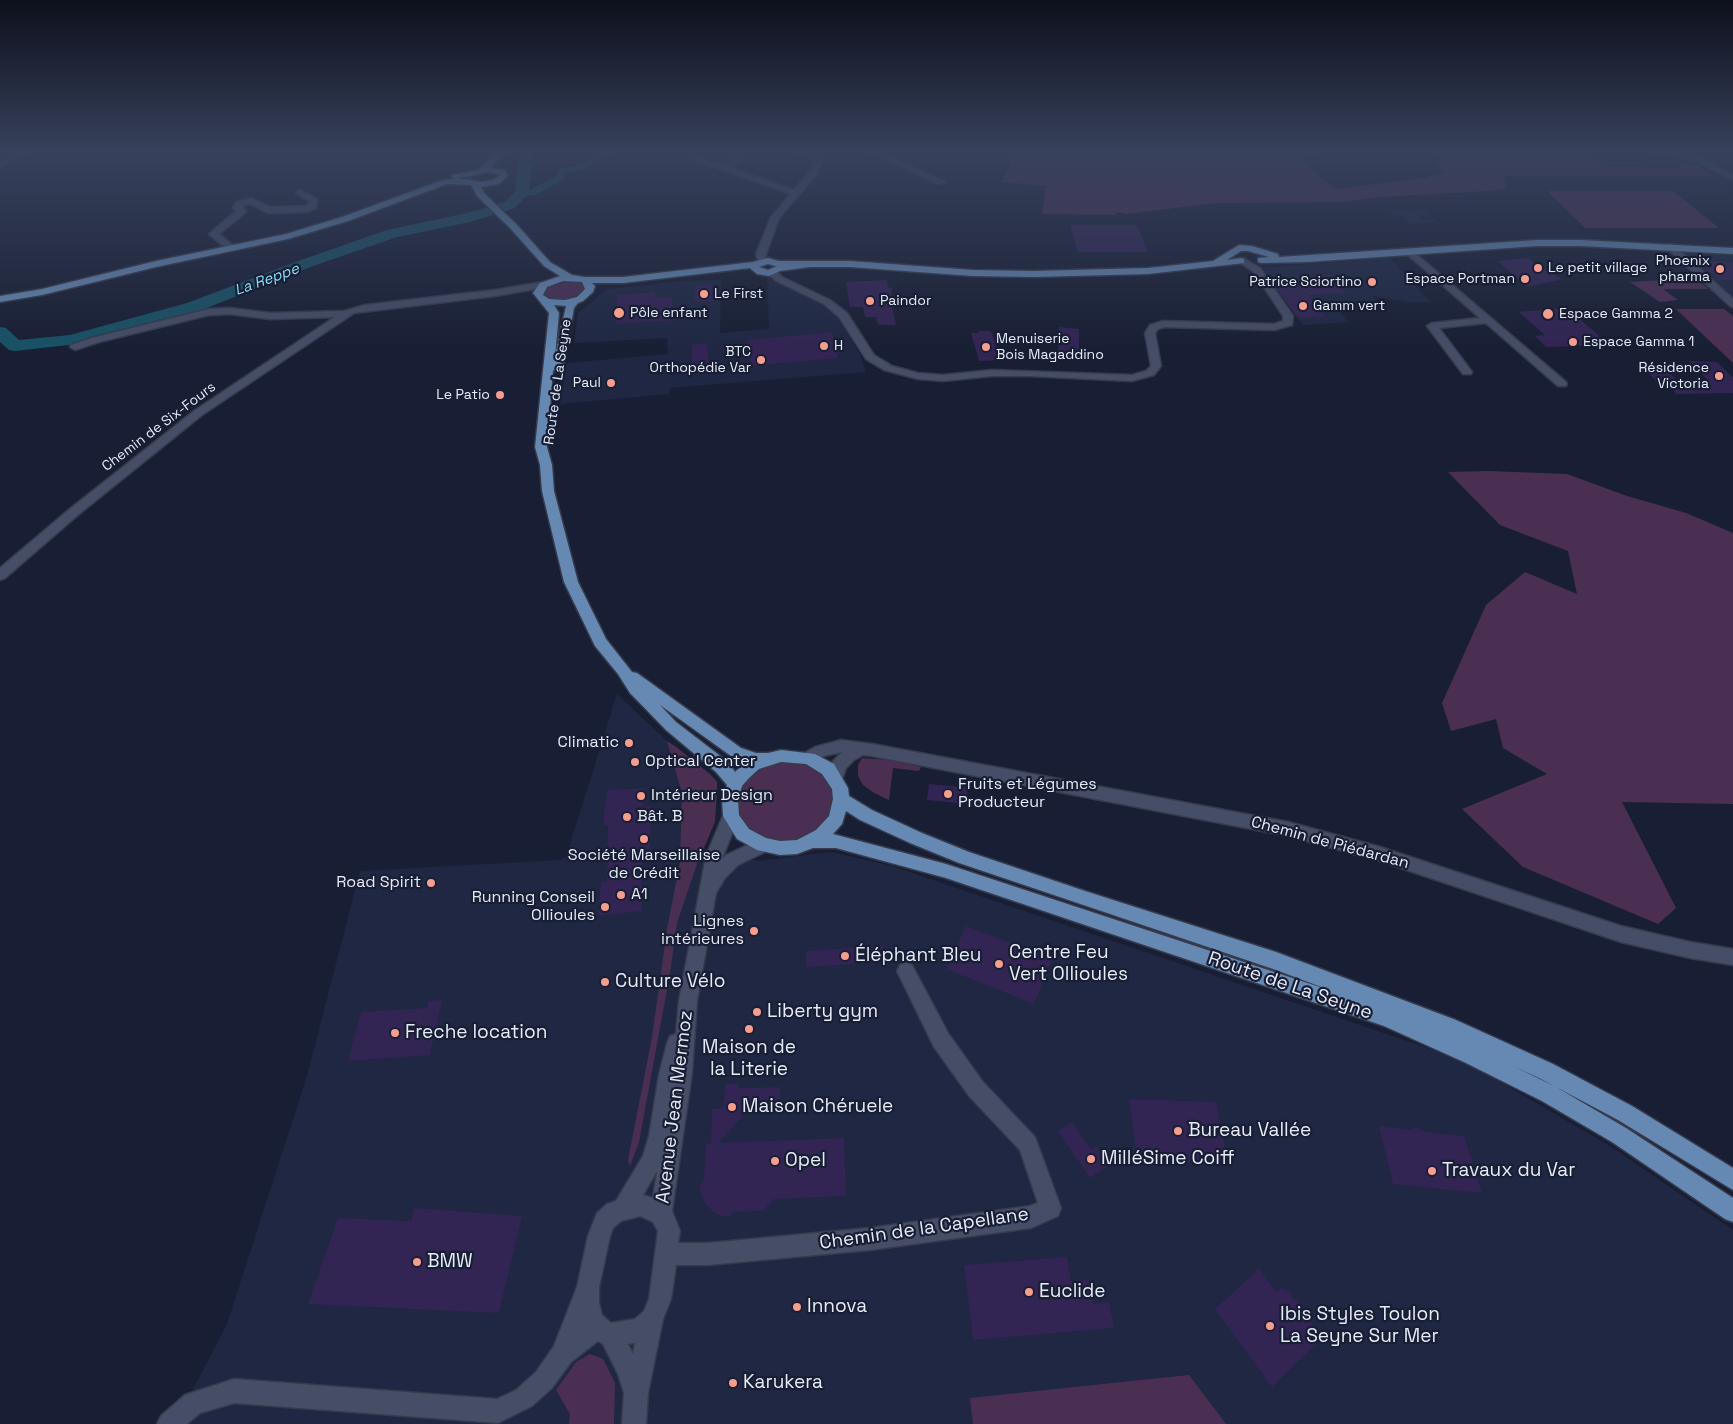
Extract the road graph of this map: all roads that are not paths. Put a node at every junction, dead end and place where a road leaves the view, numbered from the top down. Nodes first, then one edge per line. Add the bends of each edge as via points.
1 (233, 218) edge
2 (341, 218) edge
3 (506, 218) edge
4 (775, 218) edge
5 (1671, 247) junction
6 (231, 248) junction
7 (1733, 251) edge
8 (1410, 252) junction
9 (1232, 253) junction
10 (1242, 261) junction
11 (1259, 261) junction
12 (1215, 263) junction
13 (547, 264) junction
14 (758, 266) junction
15 (776, 268) junction
16 (569, 278) junction
17 (585, 280) junction
18 (546, 283) junction
19 (495, 293) junction
20 (588, 293) junction
21 (0, 299) edge
22 (543, 299) junction
23 (574, 301) junction
24 (1733, 304) edge
25 (348, 312) junction
26 (1488, 320) junction
27 (75, 347) dead end
28 (1467, 372) dead end
29 (1562, 384) dead end
30 (546, 465) junction
31 (0, 574) edge
32 (623, 670) junction
33 (860, 749) junction
34 (767, 758) junction
35 (809, 758) junction
36 (834, 777) junction
37 (735, 784) junction
38 (842, 799) junction
39 (731, 816) junction
40 (813, 841) junction
41 (763, 845) junction
42 (706, 897) junction
43 (1733, 957) edge
44 (906, 971) dead end
45 (688, 1001) junction
46 (1733, 1180) edge
47 (624, 1208) junction
48 (1733, 1211) edge
49 (662, 1214) junction
50 (666, 1254) junction
51 (588, 1287) junction
52 (652, 1319) junction
53 (605, 1332) junction
54 (563, 1353) junction
55 (636, 1393) junction
56 (169, 1424) edge
57 (634, 1424) edge

1 - 6 street via 213,234
2 - 6 main road via 288,236
3 - 13 main road
4 - 14 street
5 - 7 main road
5 - 8 main road via 1558,242
5 - 24 street
6 - 21 main road
8 - 11 main road
8 - 26 street
9 - 10 main road via 1234,258
9 - 11 main road via 1244,248
9 - 12 main road
10 - 11 street
10 - 12 main road
11 - 15 street via 1288,316 1288,323 1274,326 1162,324 1150,333 1156,366 1150,373 1136,378 992,373 942,378 888,368 870,357 843,315 828,302 779,279
12 - 15 main road via 1148,271 1034,274 850,264
13 - 16 main road
13 - 18 main road via 550,274
14 - 15 main road
14 - 17 main road via 623,280
14 - 20 main road via 615,285
16 - 17 main road
16 - 18 main road
17 - 20 main road via 590,286
18 - 19 street
18 - 22 main road via 539,289
19 - 22 street
19 - 25 street
20 - 23 main road
22 - 23 main road via 556,303
22 - 30 main road, Route de La Seyne via 554,314 540,447
23 - 30 main road, Route de La Seyne via 566,322
25 - 27 street via 270,316 209,312
25 - 31 street, Chemin de Six-Fours via 198,413
26 - 28 street via 1432,326
26 - 29 street
30 - 32 main road, Route de La Seyne via 550,498 571,582 600,642
32 - 34 main road, Route de La Seyne via 736,752 756,759
32 - 37 main road, Route de La Seyne via 635,690 664,720 722,767
33 - 35 street, Chemin de Piédardan via 841,746 820,751
33 - 36 street via 839,765
33 - 43 street, Chemin de Piédardan via 1288,829 1380,854 1620,934
34 - 35 main road
34 - 37 main road via 754,764
35 - 36 main road via 828,769
36 - 38 main road
37 - 39 main road via 730,800
38 - 40 main road via 830,827
38 - 46 main road, Route de La Seyne via 875,819 966,858 1276,961 1456,1029 1625,1113
39 - 41 main road via 743,834
39 - 42 street, Avenue Jean Mermoz via 714,856
40 - 41 main road via 797,847
40 - 48 main road, Route de La Seyne via 836,842 946,871 1386,1018 1549,1094 1619,1135
41 - 42 street, Avenue Jean Mermoz via 732,860 719,873
42 - 45 street, Avenue Jean Mermoz
44 - 50 street, Chemin de la Capellane via 946,1046 976,1089 1028,1144 1050,1208 1032,1217 870,1239 708,1254
45 - 47 street, Avenue Jean Mermoz via 652,1160
45 - 49 street, Avenue Jean Mermoz via 682,1073
47 - 49 street via 640,1205
47 - 51 street via 615,1212 603,1225
49 - 50 street via 669,1232
50 - 52 street via 660,1300
51 - 53 street via 590,1314
51 - 54 street
52 - 53 street via 634,1332
52 - 55 street
53 - 54 street via 587,1335
53 - 55 street via 629,1371
54 - 56 street via 538,1386 524,1398 498,1411 234,1391 193,1403
55 - 57 street

